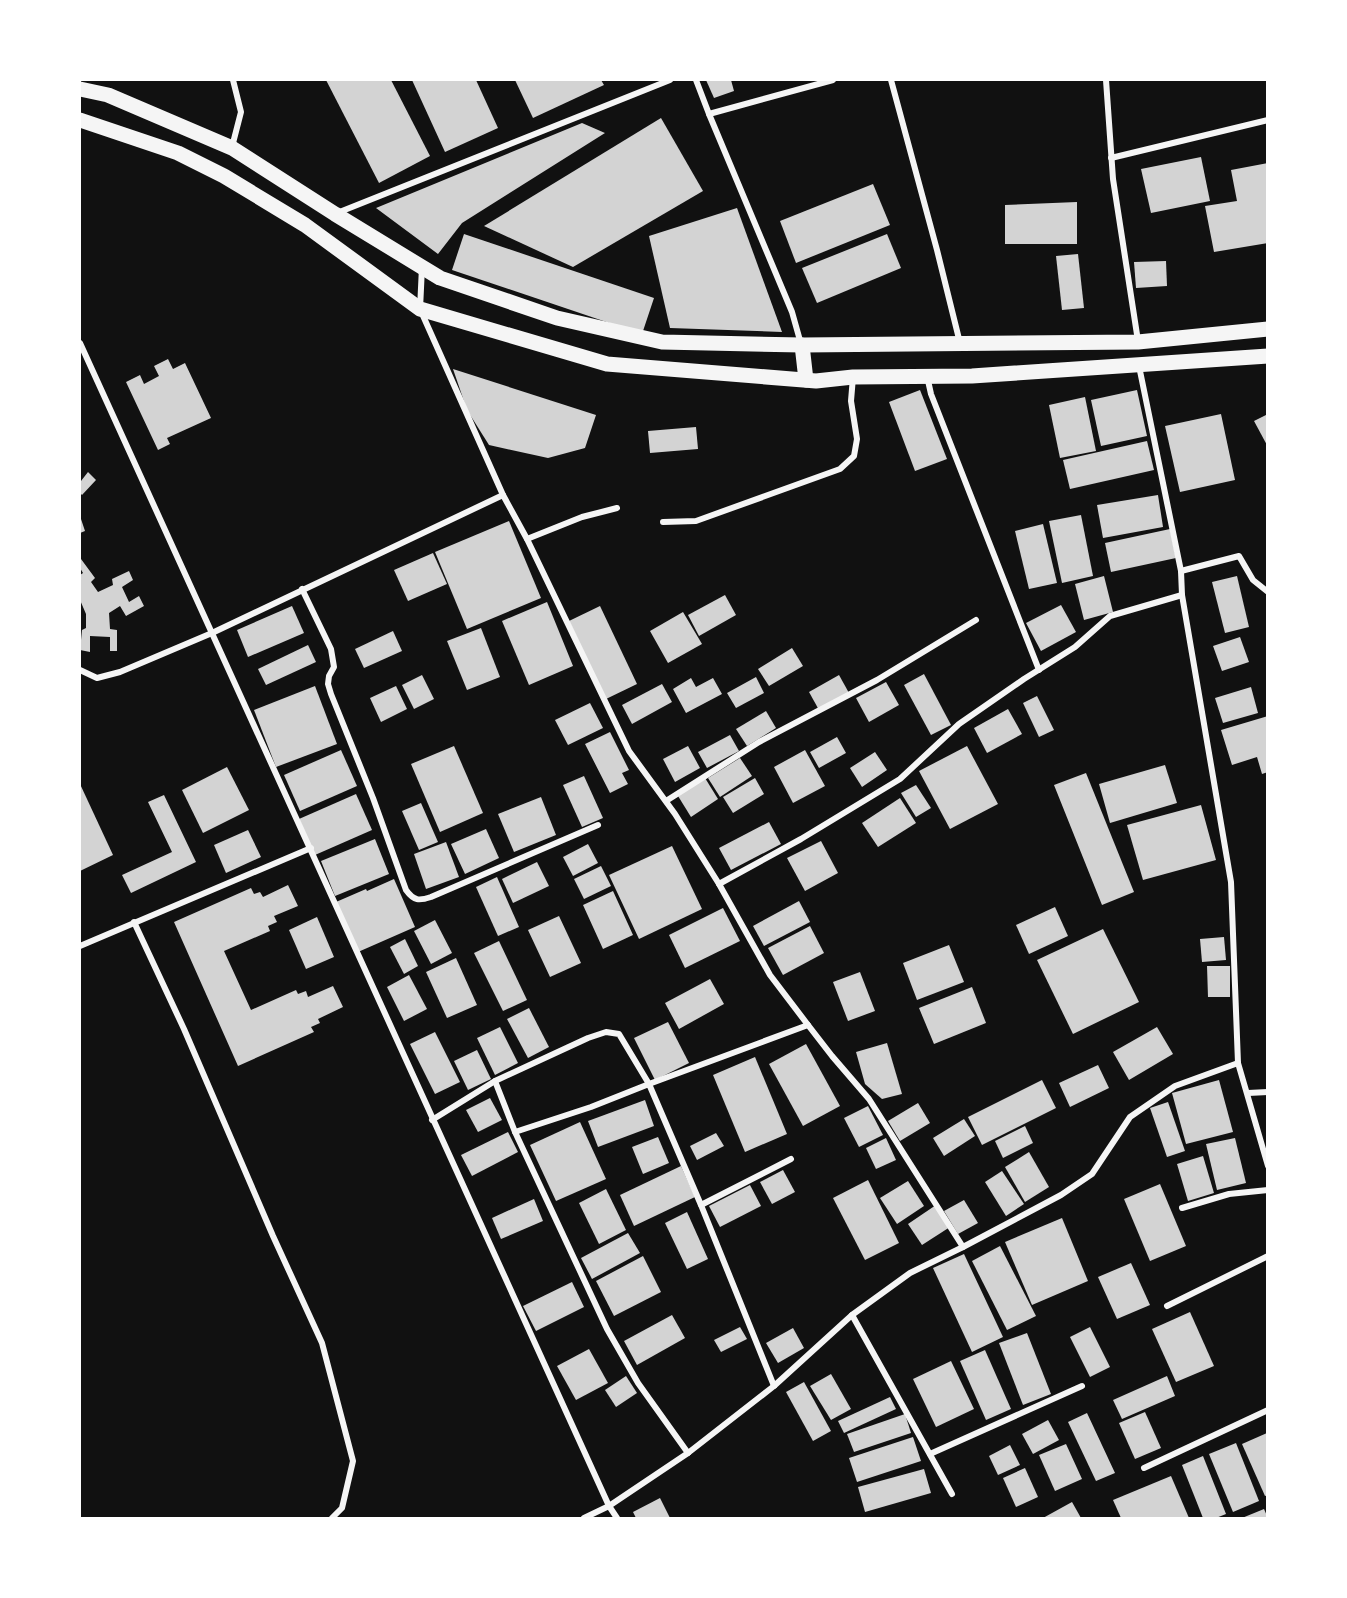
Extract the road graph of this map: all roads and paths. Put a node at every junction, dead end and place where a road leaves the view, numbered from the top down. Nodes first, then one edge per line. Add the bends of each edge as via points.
1 (233, 80) edge
2 (670, 80) edge
3 (696, 80) edge
4 (833, 80) edge
5 (891, 80) edge
6 (1106, 80) edge
7 (80, 89) edge
8 (709, 114) junction
9 (80, 120) edge
10 (1268, 120) edge
11 (188, 129) junction
12 (232, 148) junction
13 (178, 153) junction
14 (1112, 158) junction
15 (335, 214) junction
16 (422, 267) junction
17 (420, 309) junction
18 (1268, 329) edge
19 (1138, 342) junction
20 (80, 343) edge
21 (960, 344) junction
22 (802, 345) junction
23 (1268, 356) edge
24 (1139, 364) junction
25 (927, 376) junction
26 (853, 377) junction
27 (806, 380) junction
28 (503, 495) junction
29 (617, 507) dead end
30 (663, 522) dead end
31 (526, 539) junction
32 (1180, 571) junction
33 (302, 589) junction
34 (1268, 592) edge
35 (1182, 595) junction
36 (976, 620) dead end
37 (212, 633) junction
38 (80, 670) edge
39 (1039, 670) junction
40 (666, 801) junction
41 (598, 825) dead end
42 (310, 848) junction
43 (719, 884) junction
44 (134, 922) junction
45 (80, 946) edge
46 (808, 1025) junction
47 (1238, 1063) junction
48 (495, 1081) junction
49 (649, 1084) junction
50 (1268, 1092) edge
51 (1248, 1094) junction
52 (432, 1120) junction
53 (515, 1132) junction
54 (791, 1159) dead end
55 (1268, 1166) edge
56 (1268, 1190) edge
57 (701, 1205) junction
58 (1182, 1208) dead end
59 (963, 1247) junction
60 (1268, 1256) edge
61 (1167, 1306) dead end
62 (852, 1315) junction
63 (774, 1386) junction
64 (1082, 1386) dead end
65 (1268, 1410) edge
66 (688, 1453) junction
67 (930, 1454) junction
68 (1144, 1468) dead end
69 (952, 1494) dead end
70 (609, 1506) junction
71 (332, 1518) edge
72 (584, 1518) edge
73 (617, 1518) edge

1 - 12 street via 241,112
2 - 15 street
3 - 8 street
4 - 8 street
5 - 21 street
6 - 14 street
7 - 11 main road via 108,95
8 - 22 street via 792,312
9 - 13 main road
10 - 14 street
11 - 12 main road
11 - 13 main road
12 - 15 main road
13 - 17 main road via 297,220
14 - 19 street
15 - 16 main road
16 - 17 street
16 - 22 main road via 440,278 557,318 662,342
17 - 27 main road via 607,364
17 - 28 street
18 - 19 main road
19 - 21 main road
20 - 37 street
21 - 22 main road
22 - 27 main road
23 - 24 main road
24 - 25 main road
24 - 32 street
25 - 26 main road
25 - 39 street
26 - 27 main road
26 - 30 street via 851,401 857,439 854,456 840,469 696,521
28 - 31 street
28 - 33 street
29 - 31 street
31 - 40 street via 629,752
32 - 34 street via 1239,556 1253,580
32 - 35 street
33 - 37 street
33 - 41 street via 331,650 331,694 406,890 416,900
35 - 39 street via 1110,616 1075,647
35 - 47 street via 1231,882
36 - 40 street via 877,681 759,742
37 - 38 street via 120,672 97,678
37 - 42 street
39 - 43 street via 959,724 900,779
40 - 43 street
42 - 44 street
42 - 52 street
43 - 46 street via 770,975
44 - 45 street
44 - 71 street via 322,1343 353,1461 342,1508
46 - 49 street
46 - 59 street via 869,1099
47 - 51 street
47 - 59 street via 1175,1086 1130,1117 1092,1174 1061,1195
48 - 49 street via 606,1032 619,1034
48 - 52 street
48 - 53 street
49 - 53 street
49 - 57 street
50 - 51 street
51 - 55 street
52 - 70 street
53 - 66 street via 607,1329 638,1383
54 - 57 street
56 - 58 street via 1229,1194
57 - 63 street
59 - 62 street via 910,1273
60 - 61 street
62 - 63 street
62 - 67 street
63 - 66 street
64 - 67 street
65 - 68 street
66 - 70 street
67 - 69 street
70 - 72 street
70 - 73 street

